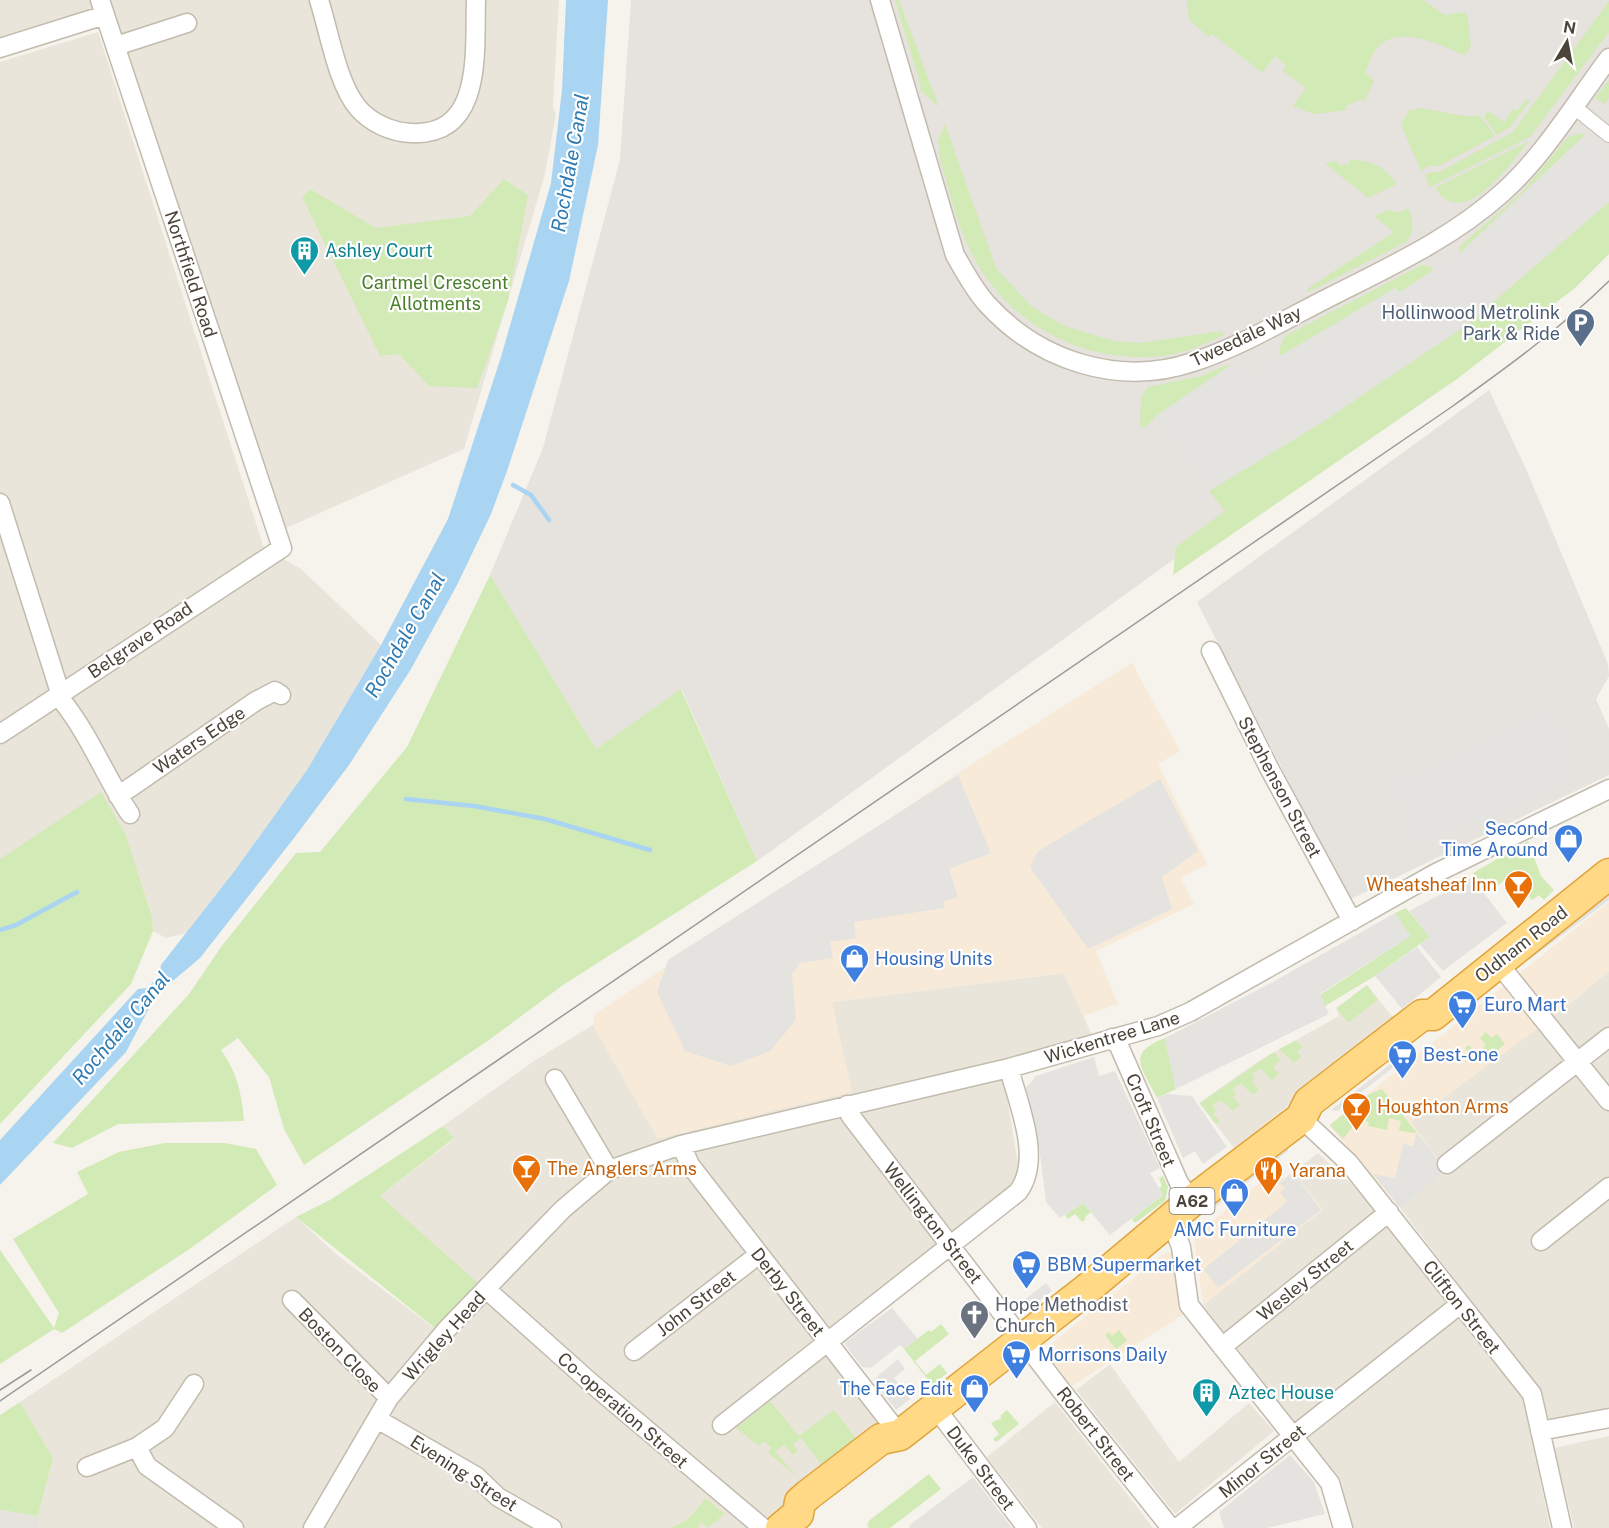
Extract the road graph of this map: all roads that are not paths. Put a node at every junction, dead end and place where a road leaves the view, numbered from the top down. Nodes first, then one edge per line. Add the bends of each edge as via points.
1 (320, 0) edge
2 (476, 0) edge
3 (880, 0) edge
4 (103, 7) edge
5 (187, 23) dead end
6 (116, 46) junction
7 (0, 48) edge
8 (1609, 58) edge
9 (1573, 105) junction
10 (1609, 135) edge
11 (0, 503) edge
12 (282, 548) joint
13 (1211, 651) dead end
14 (62, 692) junction
15 (281, 695) dead end
16 (0, 734) edge
17 (1609, 789) edge
18 (118, 796) junction
19 (130, 814) dead end
20 (1609, 874) edge
21 (1352, 921) junction
22 (1498, 963) junction
23 (1609, 1037) edge
24 (1112, 1038) junction
25 (1578, 1062) junction
26 (1009, 1068) junction
27 (555, 1079) dead end
28 (1609, 1101) edge
29 (847, 1105) junction
30 (1301, 1118) junction
31 (681, 1145) junction
32 (1447, 1164) dead end
33 (609, 1170) junction
34 (1609, 1187) edge
35 (1192, 1201) junction
36 (1389, 1212) junction
37 (1166, 1223) junction
38 (1541, 1240) dead end
39 (950, 1246) junction
40 (758, 1255) junction
41 (486, 1289) junction
42 (292, 1300) dead end
43 (1459, 1305) junction
44 (1023, 1339) junction
45 (828, 1342) junction
46 (1222, 1347) junction
47 (634, 1351) dead end
48 (194, 1384) dead end
49 (389, 1398) junction
50 (935, 1407) junction
51 (1609, 1418) edge
52 (377, 1419) junction
53 (722, 1425) dead end
54 (1540, 1431) junction
55 (1294, 1434) junction
56 (900, 1435) junction
57 (137, 1447) junction
58 (87, 1467) dead end
59 (790, 1521) edge
60 (234, 1528) edge
61 (313, 1528) edge
62 (552, 1528) edge
63 (763, 1528) edge
64 (1028, 1528) edge
65 (1171, 1528) edge
66 (1177, 1528) edge
67 (1343, 1528) edge
68 (1562, 1528) edge

1 - 2 street via 344,80 358,107 380,124 417,133 447,122 468,99 473,82
3 - 9 street, Tweedale Way via 955,255 967,276 986,303 1031,343 1080,365 1104,369 1174,368 1214,354 1434,243 1504,191
4 - 6 street, Northfield Road
4 - 7 street
5 - 6 street
6 - 12 street, Northfield Road
8 - 9 street, Tweedale Way
9 - 10 street
11 - 14 street
12 - 14 street, Belgrave Road
13 - 21 street, Stephenson Street
14 - 16 street, Belgrave Road
14 - 18 street via 63,702
15 - 18 street, Waters Edge via 275,691 256,701
17 - 21 street, Wickentree Lane via 1436,873
18 - 19 street
20 - 22 highway, Oldham Road / A62
21 - 24 street, Wickentree Lane via 1190,1012 1158,1026
22 - 25 street
22 - 30 highway, Oldham Road / A62 via 1433,1015 1422,1015 1335,1080 1310,1102
23 - 25 street
24 - 26 street, Wickentree Lane
24 - 35 street, Croft Street via 1179,1183
25 - 28 street
25 - 32 street
26 - 29 street, Wickentree Lane
26 - 39 street via 1028,1154 1025,1182 1018,1192
27 - 33 street
29 - 31 street, Wickentree Lane
29 - 39 street, Wellington Street
30 - 35 highway, Oldham Road / A62
30 - 36 street, Clifton Street via 1349,1163
31 - 33 street, Wickentree Lane
31 - 40 street, Derby Street via 690,1165
33 - 41 street, Wrigley Head via 563,1209
34 - 38 street
35 - 37 highway, Oldham Road / A62
36 - 43 street, Clifton Street
36 - 46 street, Wesley Street
37 - 44 highway, Oldham Road / A62
37 - 46 street via 1181,1247 1189,1305
39 - 44 street, Wellington Street
39 - 45 street
40 - 45 street, Derby Street
40 - 47 street, John Street
41 - 49 street, Wrigley Head
41 - 63 street, Co-operation Street
42 - 49 street, Boston Close
43 - 54 street, Clifton Street via 1532,1394
43 - 55 street, Minor Street
44 - 50 highway, Oldham Road / A62
44 - 65 street, Robert Street
45 - 53 street
45 - 56 street, Derby Street
46 - 55 street
48 - 57 street via 165,1428
49 - 52 street, Wrigley Head
50 - 56 highway, Oldham Road / A62
50 - 64 street, Duke Street
51 - 54 street
52 - 61 street, Wrigley Head
52 - 62 street, Evening Street via 476,1476 498,1497
54 - 68 street, Clifton Street
55 - 66 street, Minor Street
55 - 67 street via 1330,1483
56 - 59 highway, Oldham Road / A62 via 894,1452 812,1517
57 - 58 street
57 - 60 street via 147,1466

